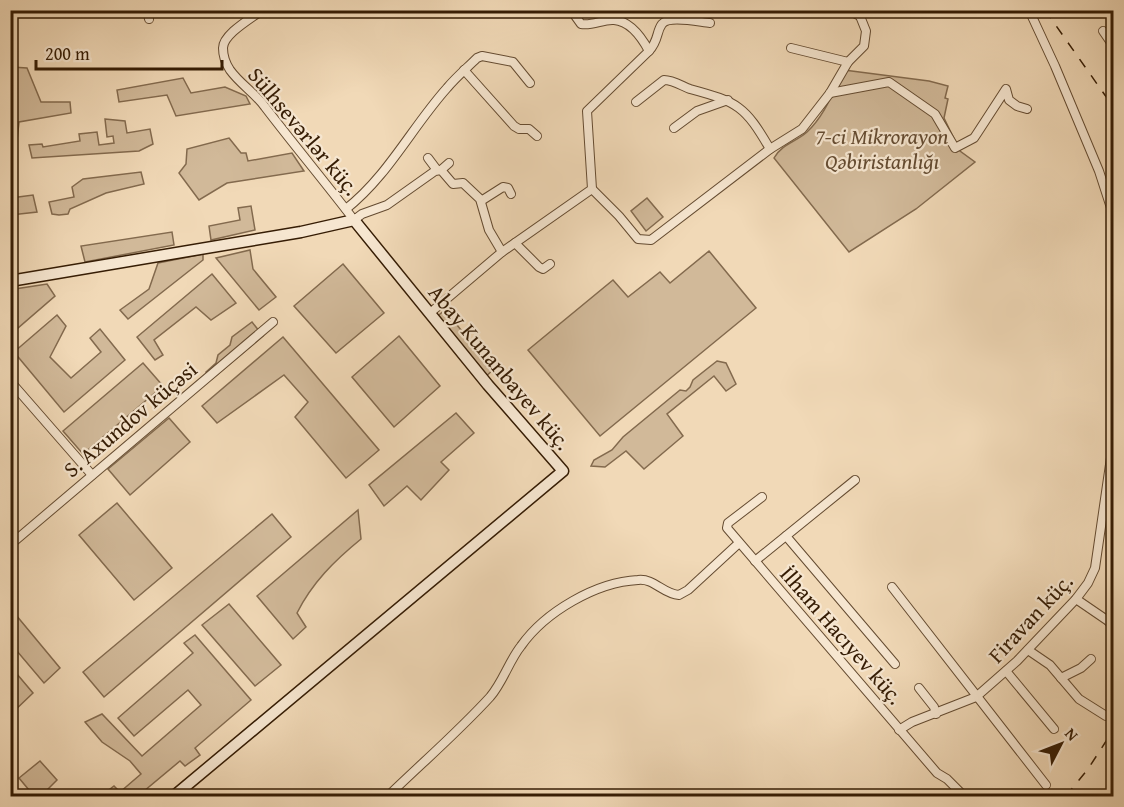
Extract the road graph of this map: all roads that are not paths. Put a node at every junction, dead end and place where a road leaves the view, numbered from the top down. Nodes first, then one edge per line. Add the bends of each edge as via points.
1 (20, 10) edge
2 (262, 10) edge
3 (571, 10) edge
4 (848, 10) edge
5 (1029, 10) edge
6 (10, 12) edge
7 (861, 14) edge
8 (710, 23) dead end
9 (1103, 31) dead end
10 (1113, 47) edge
11 (791, 48) dead end
12 (650, 51) junction
13 (848, 62) junction
14 (464, 70) junction
15 (530, 83) dead end
16 (830, 93) junction
17 (729, 100) junction
18 (636, 102) dead end
19 (1027, 109) dead end
20 (674, 129) dead end
21 (537, 136) dead end
22 (770, 149) junction
23 (428, 158) dead end
24 (449, 163) dead end
25 (439, 170) junction
26 (592, 189) junction
27 (512, 194) dead end
28 (1110, 194) edge
29 (481, 201) junction
30 (346, 209) junction
31 (1113, 217) edge
32 (354, 220) junction
33 (515, 243) junction
34 (502, 252) junction
35 (550, 264) dead end
36 (10, 281) edge
37 (430, 313) junction
38 (273, 322) dead end
39 (10, 381) edge
40 (1113, 437) edge
41 (92, 475) junction
42 (855, 480) dead end
43 (762, 497) dead end
44 (786, 536) junction
45 (739, 543) junction
46 (10, 544) edge
47 (755, 561) junction
48 (892, 587) dead end
49 (1076, 599) junction
50 (1113, 611) edge
51 (1111, 624) edge
52 (1028, 650) junction
53 (1091, 658) dead end
54 (895, 664) dead end
55 (1006, 671) junction
56 (1061, 678) junction
57 (919, 688) dead end
58 (976, 697) junction
59 (936, 714) junction
60 (1106, 717) dead end
61 (1054, 729) dead end
62 (899, 730) junction
63 (1046, 785) dead end
64 (174, 796) edge
65 (388, 796) edge
66 (964, 796) edge

1 - 6 street
2 - 30 street, Sülhsevərlər küç. via 226,41 223,50 228,66 265,106
3 - 12 street via 581,24 590,26 614,20 628,24
4 - 7 street
5 - 28 street
7 - 13 street via 866,31 864,46
8 - 12 street via 667,20 661,24
9 - 10 street
11 - 13 street
12 - 26 street via 587,111
13 - 16 street
14 - 15 street via 482,56 513,62
14 - 21 street via 514,126 529,129
14 - 30 street via 378,178
16 - 19 street via 889,82 934,114 955,148 974,138 1006,88 1009,100
16 - 22 street via 802,129
17 - 18 street via 664,80
17 - 20 street via 697,111
17 - 22 street via 754,123
22 - 26 street via 651,240 638,239
23 - 25 street
24 - 25 street
25 - 29 street via 453,183 463,183
25 - 32 street via 387,205
26 - 33 street
27 - 29 street via 503,187
28 - 31 street
29 - 34 street via 489,230
30 - 32 street, Sülhsevərlər küç.
32 - 36 street
32 - 37 street, Abay Kunanbayev küç.
33 - 34 street
33 - 35 street via 539,267
34 - 37 street
37 - 64 street, Abay Kunanbayev küç. via 563,471
38 - 41 street, S. Axundov küçəsi
39 - 41 street
40 - 49 street, Firavan küç. via 1095,568
41 - 46 street, S. Axundov küçəsi
42 - 44 street
43 - 45 street, İlham Hacıyev küç. via 728,524
44 - 47 street
44 - 54 street
45 - 47 street, İlham Hacıyev küç.
45 - 65 street via 679,595 663,591 650,581 634,580 605,587 555,612 521,645 492,695
47 - 62 street, İlham Hacıyev küç.
48 - 58 street
49 - 51 street
49 - 52 street, Firavan küç.
50 - 51 street
52 - 55 street, Firavan küç.
52 - 56 street via 1046,661
53 - 56 street
55 - 58 street, Firavan küç.
55 - 61 street
56 - 60 street via 1079,699
57 - 59 street
58 - 59 street, Firavan küç.
58 - 63 street
59 - 62 street, Firavan küç.
62 - 66 street, İlham Hacıyev küç.

